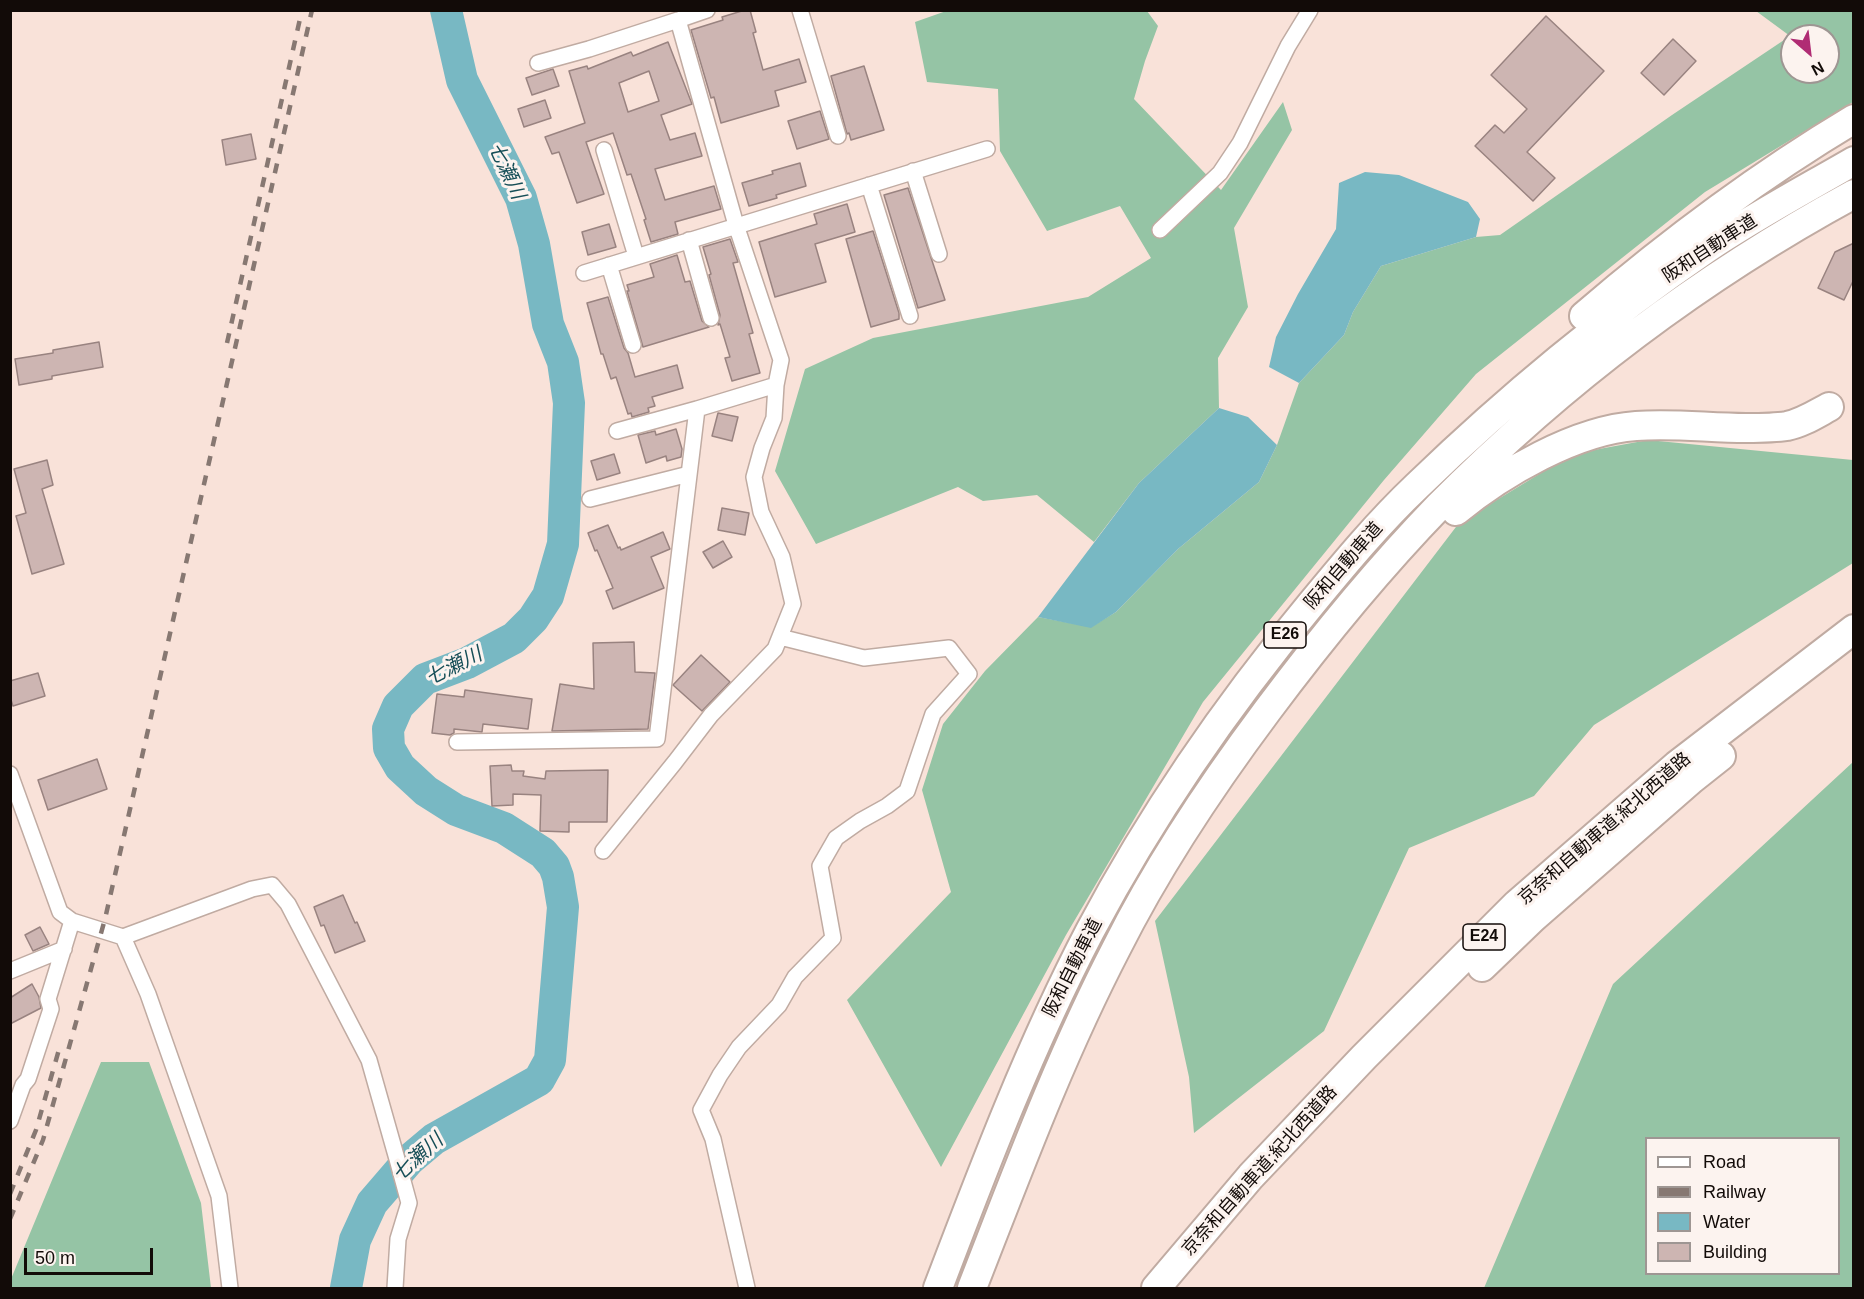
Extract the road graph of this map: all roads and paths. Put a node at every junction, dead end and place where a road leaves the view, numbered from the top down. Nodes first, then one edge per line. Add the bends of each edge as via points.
1 (707, 10) edge
2 (800, 10) edge
3 (1310, 10) edge
4 (678, 20) junction
5 (538, 63) dead end
6 (1854, 119) edge
7 (838, 136) dead end
8 (987, 149) dead end
9 (603, 150) dead end
10 (1854, 162) edge
11 (913, 171) junction
12 (869, 184) junction
13 (1854, 194) edge
14 (736, 225) junction
15 (1160, 230) dead end
16 (689, 240) junction
17 (939, 254) dead end
18 (636, 256) junction
19 (609, 265) junction
20 (584, 273) dead end
21 (910, 316) dead end
22 (711, 318) dead end
23 (633, 345) dead end
24 (776, 385) junction
25 (1829, 407) dead end
26 (697, 409) junction
27 (617, 431) dead end
28 (689, 474) junction
29 (1414, 488) junction
30 (590, 498) dead end
31 (1854, 629) edge
32 (780, 637) junction
33 (1854, 654) edge
34 (457, 742) dead end
35 (10, 774) edge
36 (603, 851) dead end
37 (1170, 852) junction
38 (72, 921) junction
39 (123, 937) junction
40 (64, 949) junction
41 (10, 971) edge
42 (10, 1121) edge
43 (230, 1288) edge
44 (395, 1288) edge
45 (747, 1288) edge
46 (938, 1288) edge
47 (972, 1288) edge
48 (1156, 1288) edge
49 (1180, 1288) edge

1 - 4 street
2 - 7 street
3 - 15 street via 1240,143 1220,172
4 - 5 street
4 - 14 street
6 - 29 highway via 1748,186 1634,273 1480,410
8 - 11 street
9 - 18 street
10 - 29 highway, 阪和自動車道 / E26 via 1709,247 1630,303 1557,359
11 - 12 street
11 - 17 street
12 - 14 street
12 - 21 street
13 - 37 highway, 阪和自動車道 / E26 via 1723,272 1648,325 1575,381 1503,444 1437,508 1305,660 1232,758
14 - 16 street
14 - 24 street via 782,360
16 - 18 street
16 - 22 street
18 - 19 street
19 - 20 street
19 - 23 street
24 - 26 street
24 - 32 street via 774,418 754,477 761,512 782,557 793,604
25 - 37 highway via 1789,426 1670,425 1600,433 1557,448 1472,498 1435,529 1390,576 1306,672
26 - 27 street
26 - 28 street
28 - 30 street
28 - 34 street via 657,739
29 - 46 highway, 阪和自動車道 / E26 via 1348,559 1274,649 1207,739 1139,845 1044,1026 1011,1099
31 - 48 highway, 京奈和自動車道;紀北西道路 / E24 via 1677,765 1517,904 1251,1176
32 - 36 street via 775,649 711,715
32 - 45 street via 864,658 949,648 969,674 933,714 907,791 836,838 820,866 833,938 795,977 779,1005 740,1047 701,1110 713,1139
33 - 49 highway, 京奈和自動車道;紀北西道路 / E24 via 1692,779 1533,918 1378,1069
35 - 38 street via 60,912
37 - 47 highway, 阪和自動車道 / E26 via 1117,945 1076,1029
38 - 39 street
38 - 40 street
39 - 43 street via 148,994 219,1196
39 - 44 street via 252,889 272,885 288,904 369,1060 397,1159 409,1203 398,1239
40 - 41 street
40 - 42 street via 48,999 51,1009

